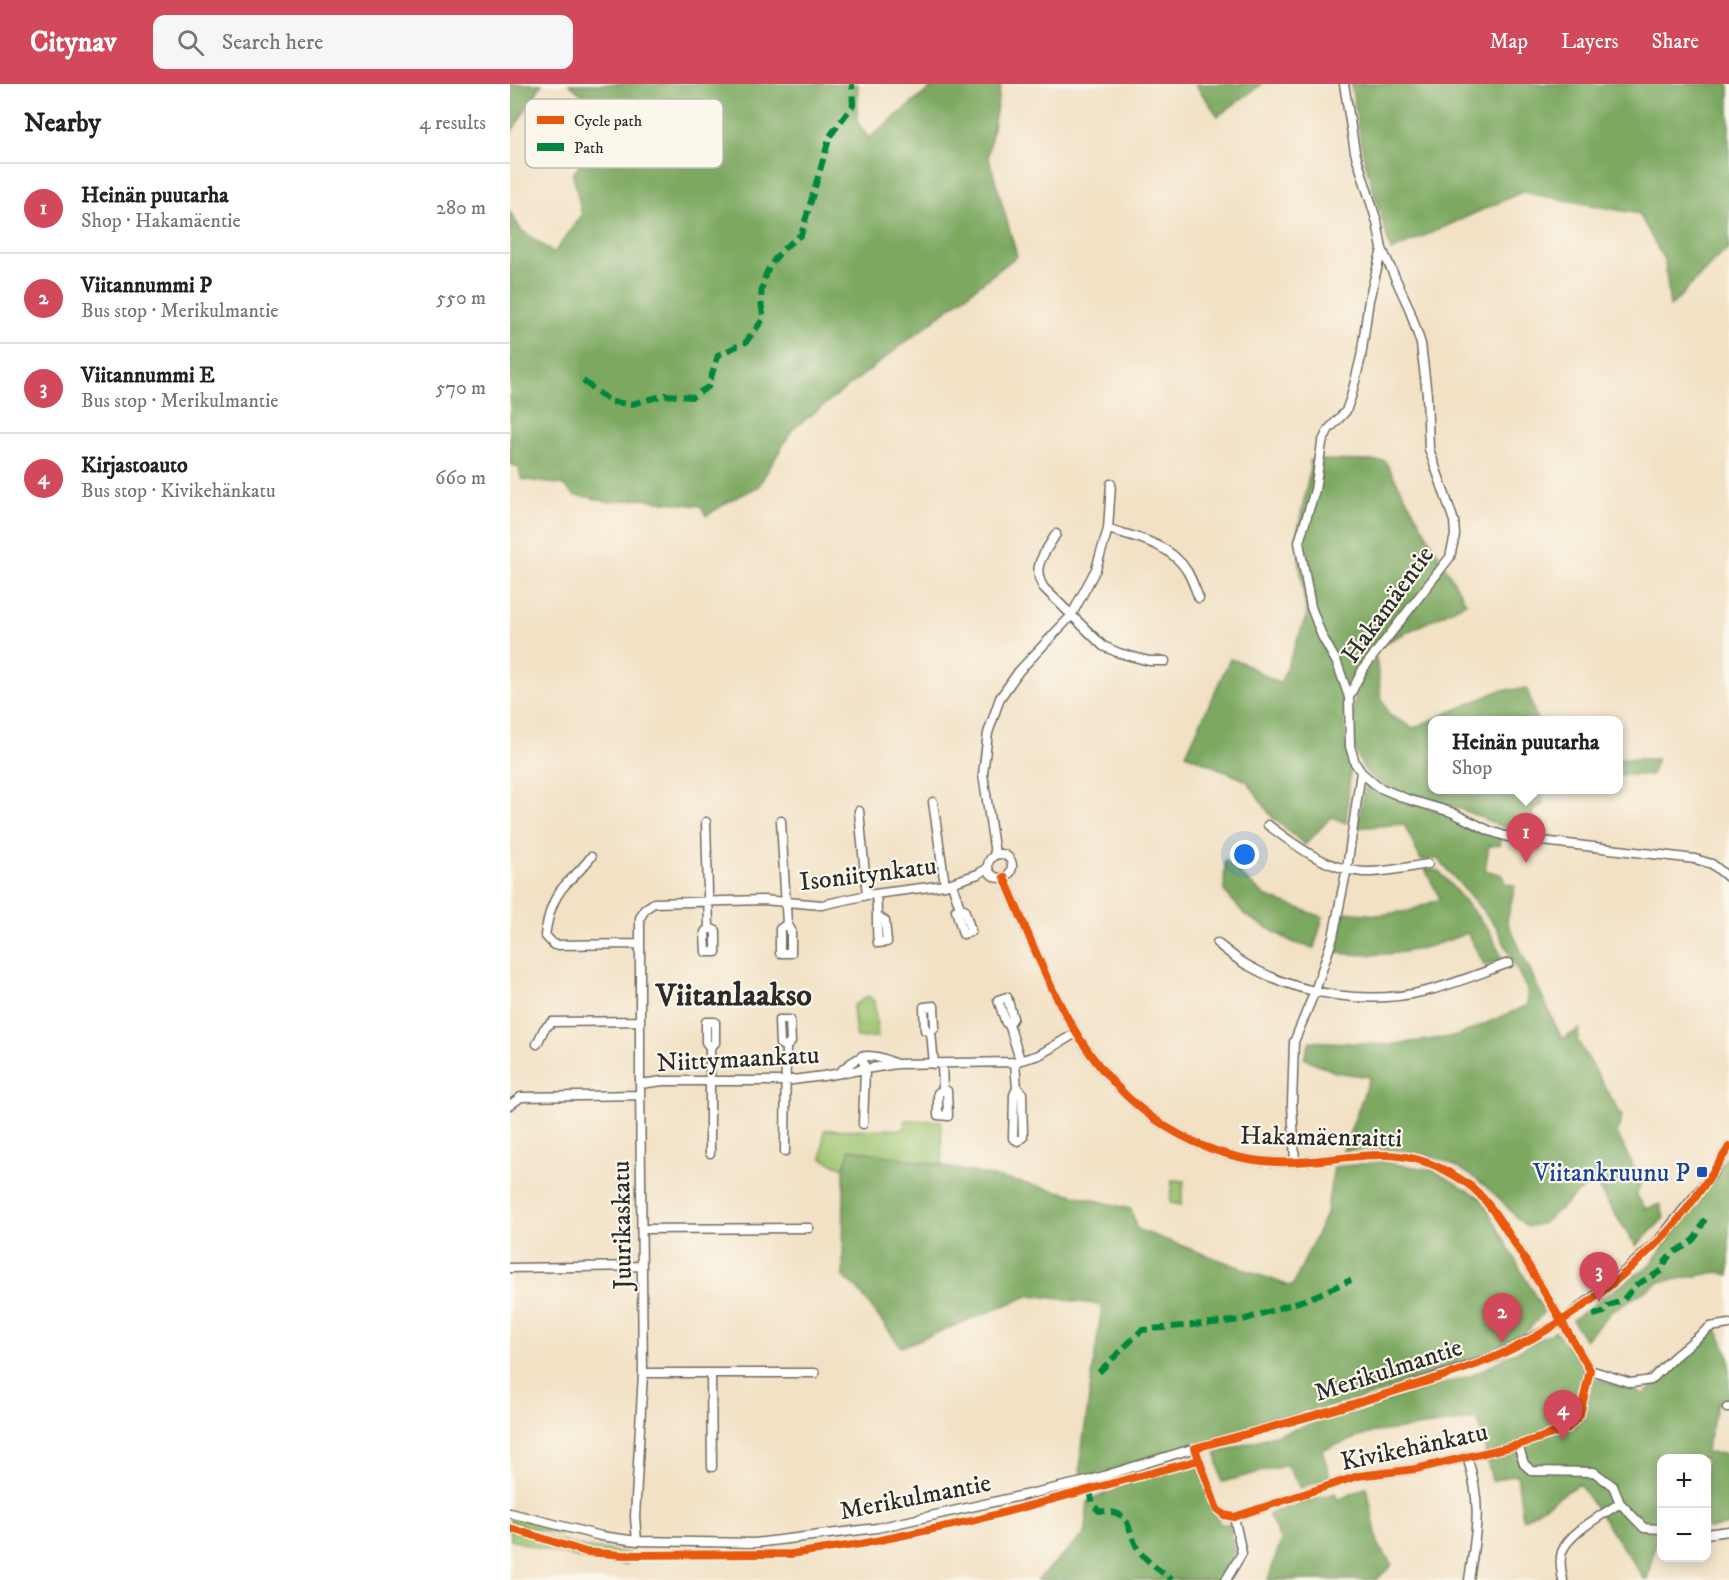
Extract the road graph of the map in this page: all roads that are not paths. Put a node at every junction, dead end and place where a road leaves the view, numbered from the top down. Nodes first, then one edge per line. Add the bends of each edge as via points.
1 (1344, 84) edge
2 (1382, 249) junction
3 (1111, 484) dead end
4 (1108, 529) junction
5 (1056, 534) dead end
6 (1199, 598) dead end
7 (1071, 615) junction
8 (1165, 661) dead end
9 (1349, 697) junction
10 (1361, 772) junction
11 (933, 802) dead end
12 (860, 811) dead end
13 (781, 821) dead end
14 (706, 822) dead end
15 (1268, 825) dead end
16 (995, 854) junction
17 (591, 856) dead end
18 (1428, 864) dead end
19 (988, 868) junction
20 (1347, 868) junction
21 (1004, 877) junction
22 (1729, 878) edge
23 (949, 885) junction
24 (872, 894) junction
25 (709, 901) junction
26 (786, 903) junction
27 (960, 908) dead end
28 (645, 909) joint
29 (879, 917) dead end
30 (787, 924) dead end
31 (709, 927) dead end
32 (1217, 943) dead end
33 (640, 944) junction
34 (1509, 963) dead end
35 (1315, 991) junction
36 (640, 1021) junction
37 (1009, 1024) dead end
38 (931, 1032) dead end
39 (1076, 1033) junction
40 (537, 1044) dead end
41 (710, 1047) dead end
42 (786, 1047) dead end
43 (862, 1056) junction
44 (1018, 1061) junction
45 (896, 1064) junction
46 (938, 1064) junction
47 (865, 1070) junction
48 (839, 1073) junction
49 (711, 1081) junction
50 (785, 1081) junction
51 (640, 1084) junction
52 (943, 1090) dead end
53 (640, 1095) junction
54 (510, 1105) edge
55 (1018, 1116) dead end
56 (863, 1124) dead end
57 (1729, 1147) edge
58 (785, 1150) dead end
59 (710, 1153) dead end
60 (1295, 1162) junction
61 (809, 1228) dead end
62 (643, 1229) junction
63 (642, 1266) junction
64 (510, 1268) edge
65 (1561, 1322) junction
66 (1729, 1324) edge
67 (1590, 1370) junction
68 (644, 1373) junction
69 (711, 1373) junction
70 (815, 1373) dead end
71 (1518, 1445) junction
72 (1195, 1448) junction
73 (1467, 1457) junction
74 (712, 1467) dead end
75 (1620, 1503) junction
76 (510, 1513) edge
77 (1234, 1517) junction
78 (1657, 1529) edge
79 (1729, 1530) edge
80 (1711, 1533) edge
81 (637, 1540) junction
82 (1226, 1580) edge
83 (1469, 1580) edge
84 (1563, 1580) edge

1 - 2 street, Hakamäentie via 1355,152
2 - 9 street via 1351,397 1346,411 1322,443 1315,490 1299,542 1311,607
2 - 9 street, Hakamäentie via 1421,344 1429,449 1454,520 1455,535 1450,557 1363,669
3 - 4 street
4 - 6 street via 1159,546 1179,561
4 - 7 street via 1096,569
5 - 7 street via 1040,560 1037,578
7 - 8 street via 1103,646 1149,661
7 - 16 street via 1019,671 1000,698 988,734 983,774
9 - 10 street, Hakamäentie via 1350,746
10 - 20 street
10 - 22 street via 1378,787 1508,837 1695,859 1712,864
11 - 23 street
12 - 24 street
13 - 26 street
14 - 25 street
15 - 20 street via 1302,850
16 - 19 street
16 - 21 street via 1006,855 1011,861 1010,873
17 - 33 street via 563,887 549,912 545,935 554,945
18 - 20 street via 1364,872
19 - 21 street via 992,875
19 - 23 street, Isoniitynkatu
20 - 35 street via 1333,937
21 - 39 street, Hakamäenraitti
23 - 24 street, Isoniitynkatu
23 - 27 street
24 - 26 street, Isoniitynkatu via 822,905
24 - 29 street
25 - 26 street, Isoniitynkatu
25 - 28 street, Isoniitynkatu via 654,903
25 - 31 street
26 - 30 street
28 - 33 street, Juurikaskatu via 640,918
32 - 35 street via 1276,980
33 - 36 street, Juurikaskatu
34 - 35 street via 1430,990 1385,998
35 - 60 street via 1294,1042
36 - 40 street via 552,1022
36 - 51 street, Juurikaskatu
37 - 44 street
38 - 46 street
39 - 44 street, Niittymaankatu via 1039,1055
39 - 60 street, Hakamäenraitti via 1103,1073 1162,1125 1235,1157
41 - 49 street
42 - 50 street
43 - 45 street, Niittymaankatu via 870,1054
43 - 47 street
43 - 48 street, Niittymaankatu
44 - 46 street, Niittymaankatu
44 - 55 street via 1014,1095
45 - 46 street, Niittymaankatu
45 - 47 street, Niittymaankatu
46 - 52 street
47 - 48 street, Niittymaankatu
47 - 56 street
48 - 50 street, Niittymaankatu
49 - 50 street, Niittymaankatu
49 - 51 street, Niittymaankatu
49 - 59 street
50 - 58 street
51 - 53 street, Juurikaskatu
53 - 54 street via 521,1097
53 - 62 street, Juurikaskatu
57 - 65 street, Merikulmantie via 1711,1176 1658,1241
60 - 65 street, Hakamäenraitti via 1376,1154 1408,1156 1435,1165 1471,1186 1499,1219
61 - 62 street
62 - 63 street, Juurikaskatu
63 - 64 street
63 - 68 street, Juurikaskatu
65 - 67 street
65 - 72 street, Merikulmantie via 1496,1357 1432,1380
66 - 67 street via 1710,1327 1651,1380 1631,1383
67 - 71 street, Kivikehänkatu via 1580,1415 1574,1423
68 - 69 street
68 - 81 street, Juurikaskatu
69 - 70 street
69 - 74 street
71 - 73 street, Kivikehänkatu
71 - 75 street via 1524,1464 1532,1471 1594,1472 1613,1486
72 - 77 street via 1217,1509
72 - 81 street, Merikulmantie via 1088,1481 877,1528 755,1543
73 - 77 street, Kivikehänkatu via 1416,1469 1358,1476
73 - 83 street via 1474,1479 1478,1519
75 - 78 street via 1644,1528
75 - 84 street via 1570,1537 1562,1551
76 - 81 street, Merikulmantie via 601,1536
77 - 82 street via 1242,1553
79 - 80 street

